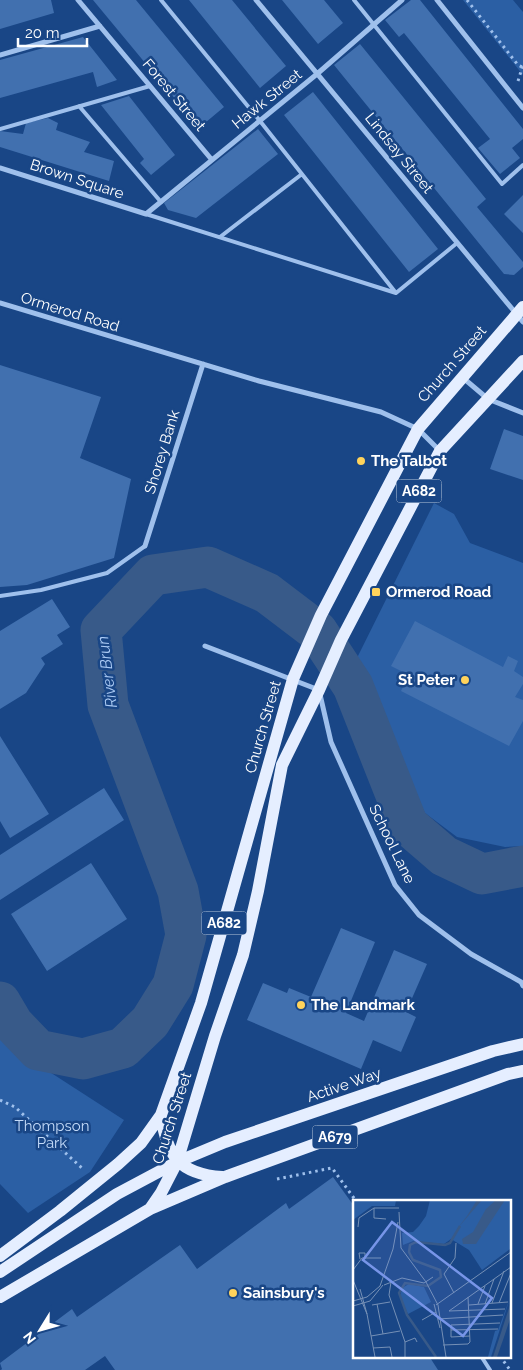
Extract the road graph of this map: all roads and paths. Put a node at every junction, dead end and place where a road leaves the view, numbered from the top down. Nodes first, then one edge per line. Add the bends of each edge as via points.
1 (78, 0) edge
2 (160, 0) edge
3 (256, 0) edge
4 (354, 0) edge
5 (402, 0) edge
6 (437, 0) edge
7 (467, 0) edge
8 (375, 25) junction
9 (100, 26) junction
10 (0, 55) edge
11 (522, 67) edge
12 (317, 74) junction
13 (150, 86) junction
14 (79, 106) junction
15 (523, 108) edge
16 (260, 121) junction
17 (0, 129) edge
18 (212, 160) junction
19 (523, 165) edge
20 (0, 168) edge
21 (302, 174) junction
22 (161, 202) junction
23 (146, 214) junction
24 (220, 237) junction
25 (457, 243) junction
26 (396, 293) junction
27 (0, 303) edge
28 (521, 315) edge
29 (523, 360) edge
30 (203, 364) junction
31 (462, 377) junction
32 (488, 399) junction
33 (523, 412) edge
34 (418, 429) junction
35 (440, 451) junction
36 (145, 546) joint
37 (0, 596) edge
38 (205, 646) dead end
39 (293, 679) junction
40 (319, 690) junction
41 (522, 983) edge
42 (523, 1044) edge
43 (523, 1071) edge
44 (0, 1100) edge
45 (161, 1115) junction
46 (177, 1162) junction
47 (225, 1177) junction
48 (277, 1179) dead end
49 (96, 1182) junction
50 (355, 1200) edge
51 (150, 1209) junction
52 (0, 1256) edge
53 (0, 1272) edge
54 (0, 1297) edge
55 (482, 1358) edge
56 (501, 1358) edge
57 (490, 1370) edge
58 (510, 1370) edge

1 - 9 street, Forest Street
2 - 16 lane
3 - 12 street, Lindsay Street
4 - 8 lane
5 - 8 street, Hawk Street
6 - 15 street
7 - 11 path
8 - 12 street, Hawk Street
8 - 19 lane via 502,184
9 - 10 street
9 - 13 street, Forest Street
12 - 16 street, Hawk Street
12 - 25 street, Lindsay Street
13 - 14 lane
13 - 18 street, Forest Street
14 - 17 lane
14 - 22 lane
16 - 18 street, Hawk Street
16 - 21 lane
18 - 22 street, Hawk Street
20 - 23 street, Brown Square
21 - 24 lane
21 - 26 lane
22 - 23 street, Hawk Street
23 - 24 lane
24 - 26 lane
25 - 26 lane
25 - 28 street, Lindsay Street
27 - 30 street, Ormerod Road
28 - 31 main road, Church Street / A682
29 - 32 main road, Church Street / A682
30 - 34 street, Ormerod Road via 381,412
30 - 36 street, Shorey Bank
31 - 32 street
31 - 34 main road, Church Street / A682
32 - 33 street
32 - 35 main road, Church Street / A682
34 - 35 street, Ormerod Road
34 - 39 main road, Church Street / A682 via 320,615
35 - 40 main road, Church Street / A682 via 341,640
36 - 37 lane via 107,573 41,590
38 - 39 street
39 - 40 street
39 - 45 main road, Church Street / A682 via 201,1003
40 - 41 street, School Lane via 332,742 395,885 419,915 471,954
40 - 46 main road, Church Street / A682 via 282,765 243,955
42 - 46 main road, Active Way / A679 via 493,1050 224,1142
43 - 47 main road, A679
44 - 49 path via 16,1107
45 - 46 main road via 170,1150
45 - 49 main road, Church Street / A682 via 141,1143
46 - 47 main road via 194,1172
46 - 51 main road, Church Street / A682
46 - 53 main road, Active Way / A679 via 117,1194
47 - 51 main road, A679
48 - 50 path via 332,1168
49 - 52 main road, A682
51 - 54 main road, A679
55 - 57 lane
56 - 58 path

